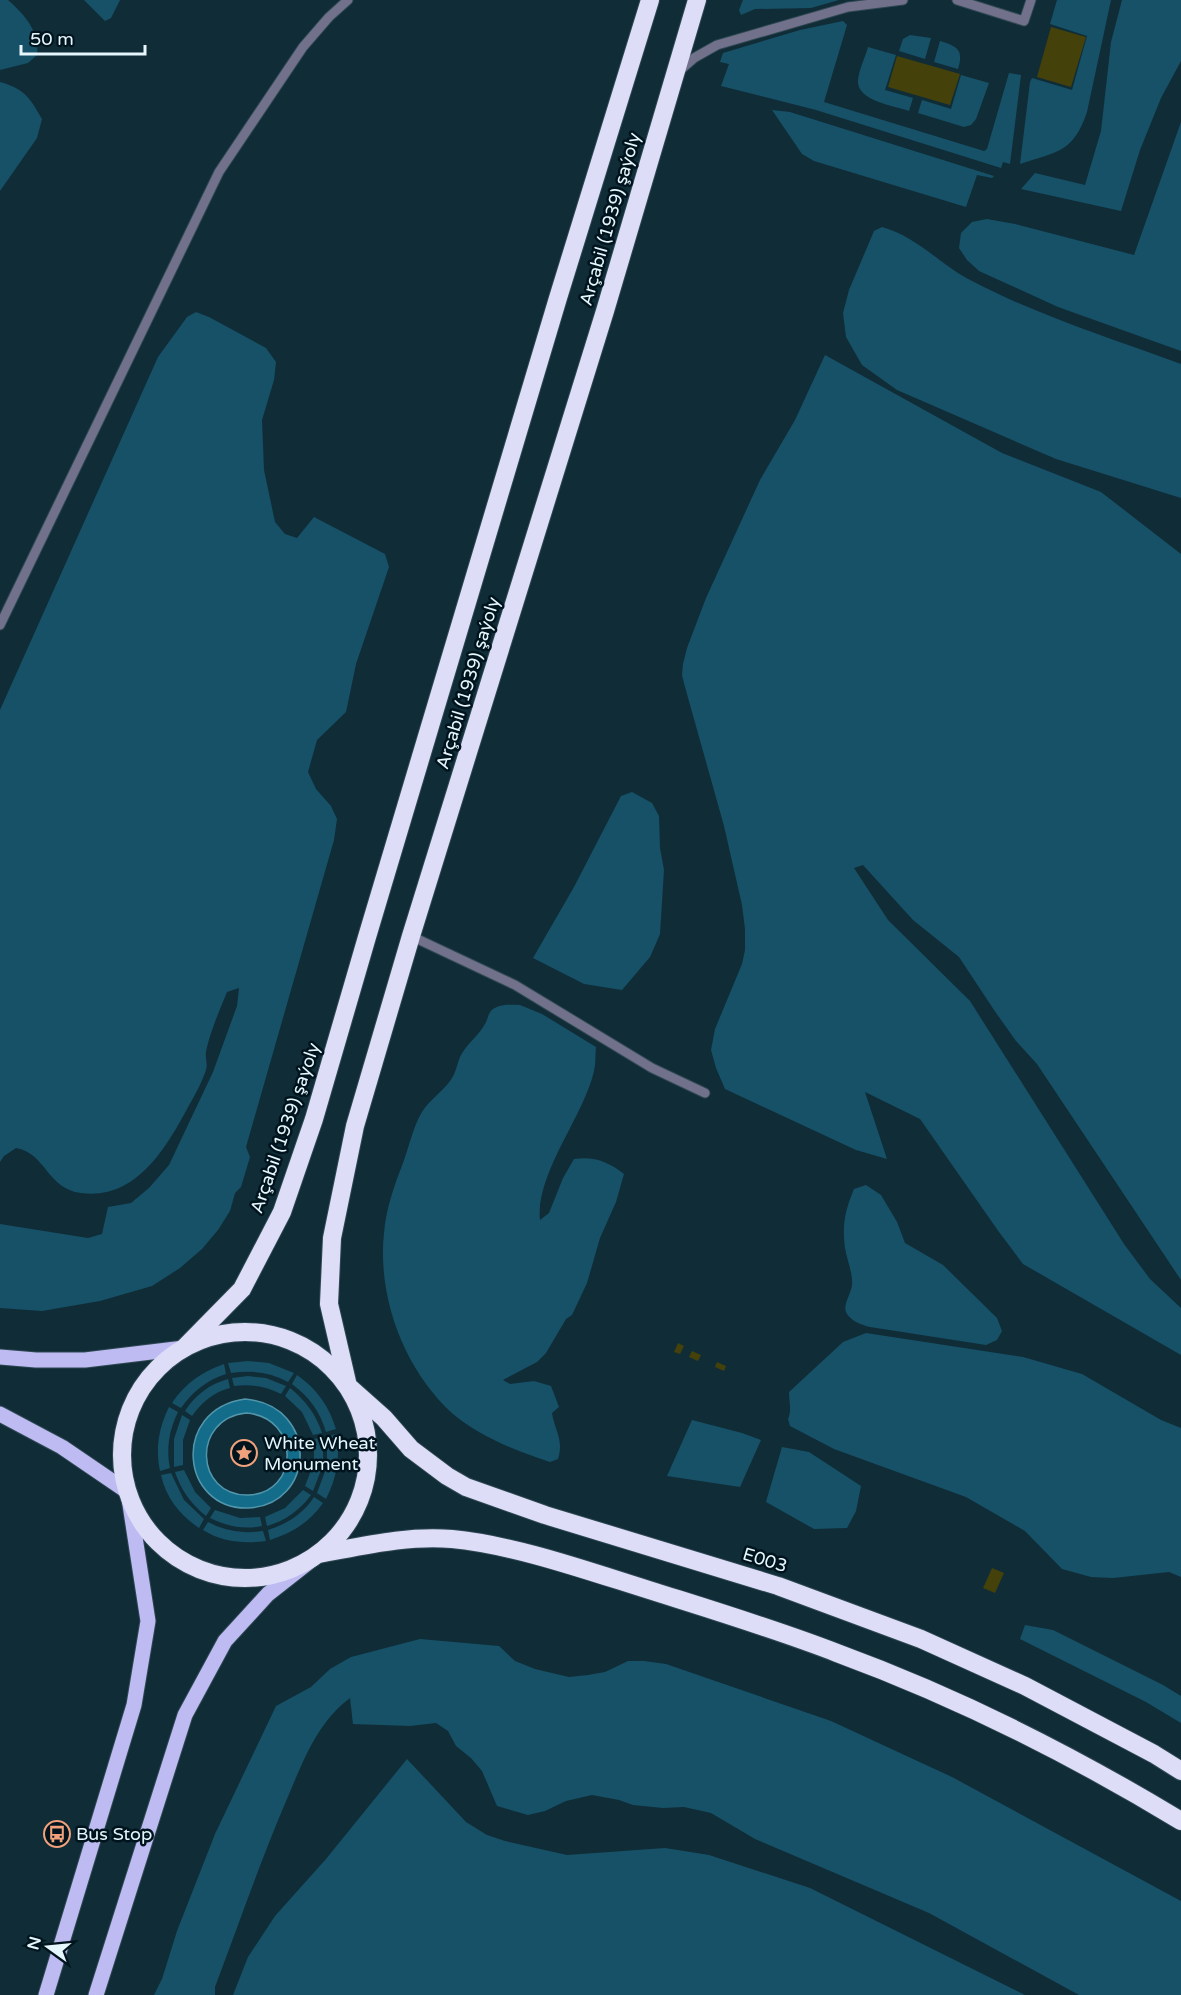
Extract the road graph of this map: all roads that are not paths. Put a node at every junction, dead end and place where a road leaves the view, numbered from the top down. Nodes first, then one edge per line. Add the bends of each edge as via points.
1 (348, 0) edge
2 (650, 0) edge
3 (698, 0) edge
4 (903, 0) edge
5 (957, 0) edge
6 (1030, 0) edge
7 (674, 76) junction
8 (0, 625) edge
9 (411, 936) junction
10 (705, 1093) dead end
11 (184, 1348) junction
12 (0, 1357) edge
13 (348, 1386) junction
14 (0, 1414) edge
15 (128, 1492) junction
16 (319, 1554) junction
17 (1181, 1771) edge
18 (1181, 1821) edge
19 (46, 1995) edge
20 (96, 1995) edge

1 - 8 lane via 303,47 219,172
2 - 11 highway, Arçabil (1939) şaýoly via 314,1119 282,1212 242,1289
3 - 7 highway, Arçabil (1939) şaýoly
4 - 7 lane via 848,7 717,45
5 - 6 lane via 1024,21
7 - 9 highway, Arçabil (1939) şaýoly
9 - 10 lane via 515,985 652,1068
9 - 13 highway, Arçabil (1939) şaýoly via 355,1126 332,1238 329,1304
11 - 12 main road via 86,1360
11 - 13 highway via 219,1334 255,1331 291,1340 323,1358
11 - 15 highway via 158,1368 138,1395 126,1426 122,1459
13 - 16 highway via 364,1420 368,1447 363,1494 345,1527
13 - 17 highway, E003 via 411,1449 466,1486 545,1515 778,1586 911,1635 1025,1686
14 - 15 main road via 62,1448
15 - 16 highway via 145,1527 173,1555 208,1573 246,1579 285,1572
15 - 19 main road via 148,1621 134,1705
16 - 18 highway via 406,1539 451,1539 543,1559 741,1618 883,1671 1004,1724
16 - 20 main road via 268,1594 225,1641 185,1715

